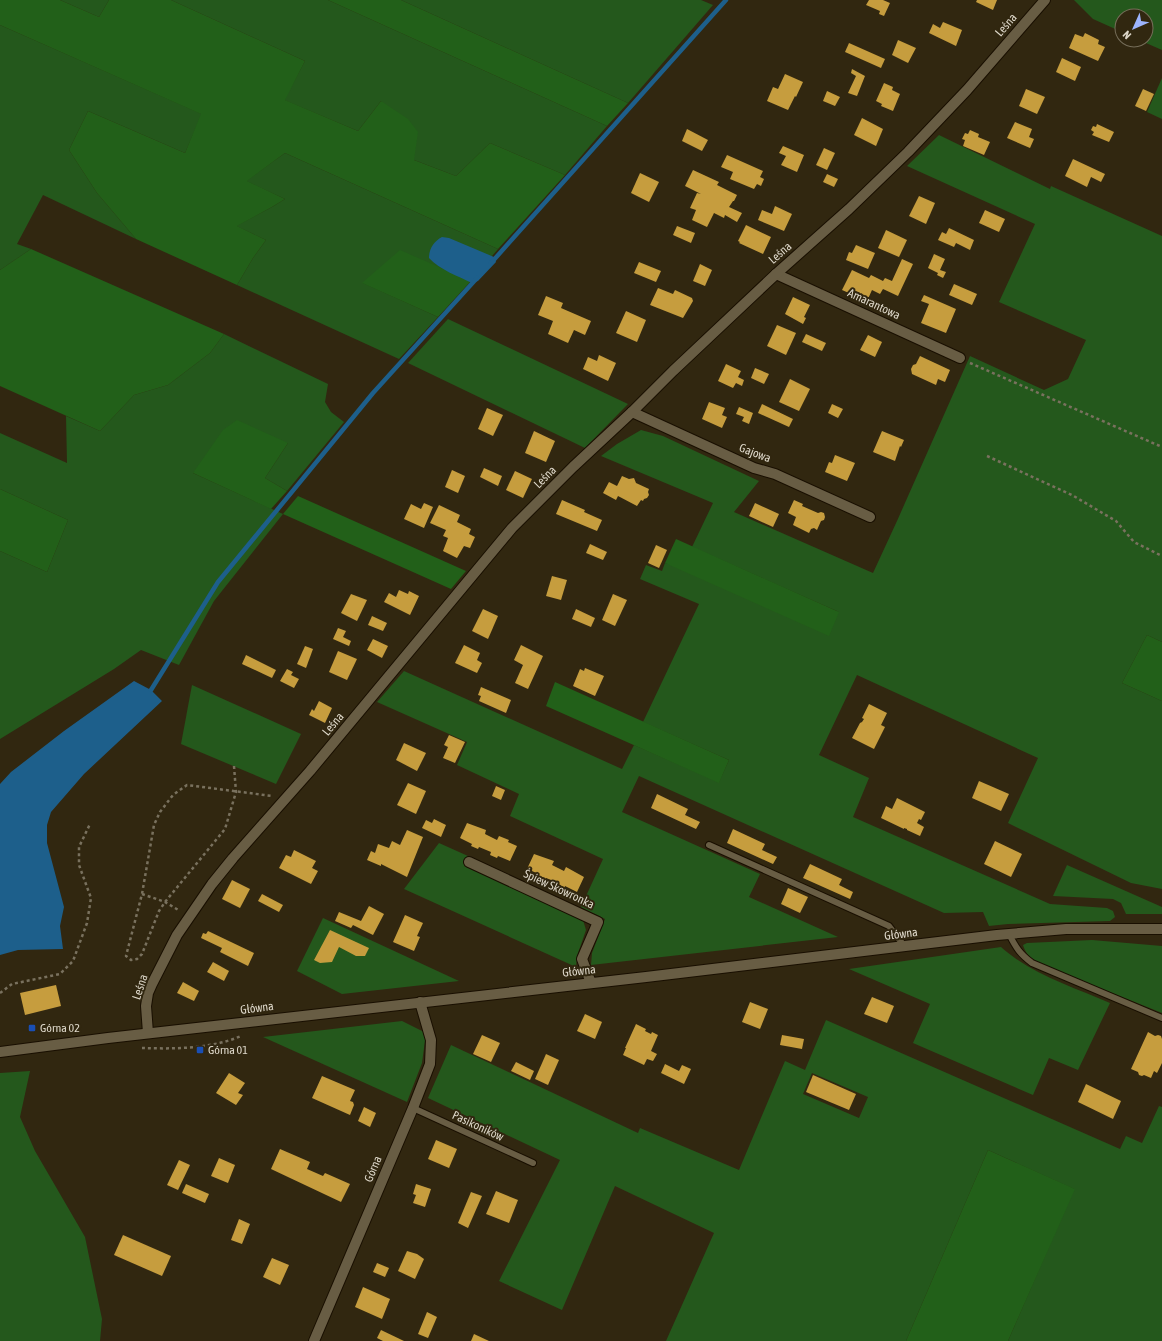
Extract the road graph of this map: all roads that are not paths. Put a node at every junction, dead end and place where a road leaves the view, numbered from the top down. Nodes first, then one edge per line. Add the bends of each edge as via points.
1 (1045, 0) edge
2 (776, 274) junction
3 (960, 358) road end
4 (632, 412) junction
5 (870, 518) dead end
6 (709, 845) dead end
7 (469, 862) dead end
8 (1162, 929) edge
9 (1009, 934) junction
10 (905, 947) junction
11 (591, 983) junction
12 (420, 1002) junction
13 (1162, 1018) edge
14 (148, 1033) junction
15 (0, 1052) edge
16 (413, 1108) junction
17 (533, 1163) dead end
18 (314, 1341) edge

1 - 2 street, Leśna via 967,90 908,152
2 - 3 street, Amarantowa
2 - 4 street, Leśna
4 - 5 street, Gajowa
4 - 14 street, Leśna via 512,528 310,771 219,875 178,936 150,989 146,1006
6 - 10 lane via 889,926
7 - 11 street, Śpiew Skowronka via 598,922 582,959
8 - 9 street, Główna via 1066,929
9 - 10 street, Główna
9 - 13 lane via 1022,956 1032,963
10 - 11 street, Główna
11 - 12 street, Główna
12 - 14 street, Główna
12 - 16 street, Górna via 431,1040 430,1064
14 - 15 street, Główna
16 - 17 lane, Pasikoników
16 - 18 street, Górna

